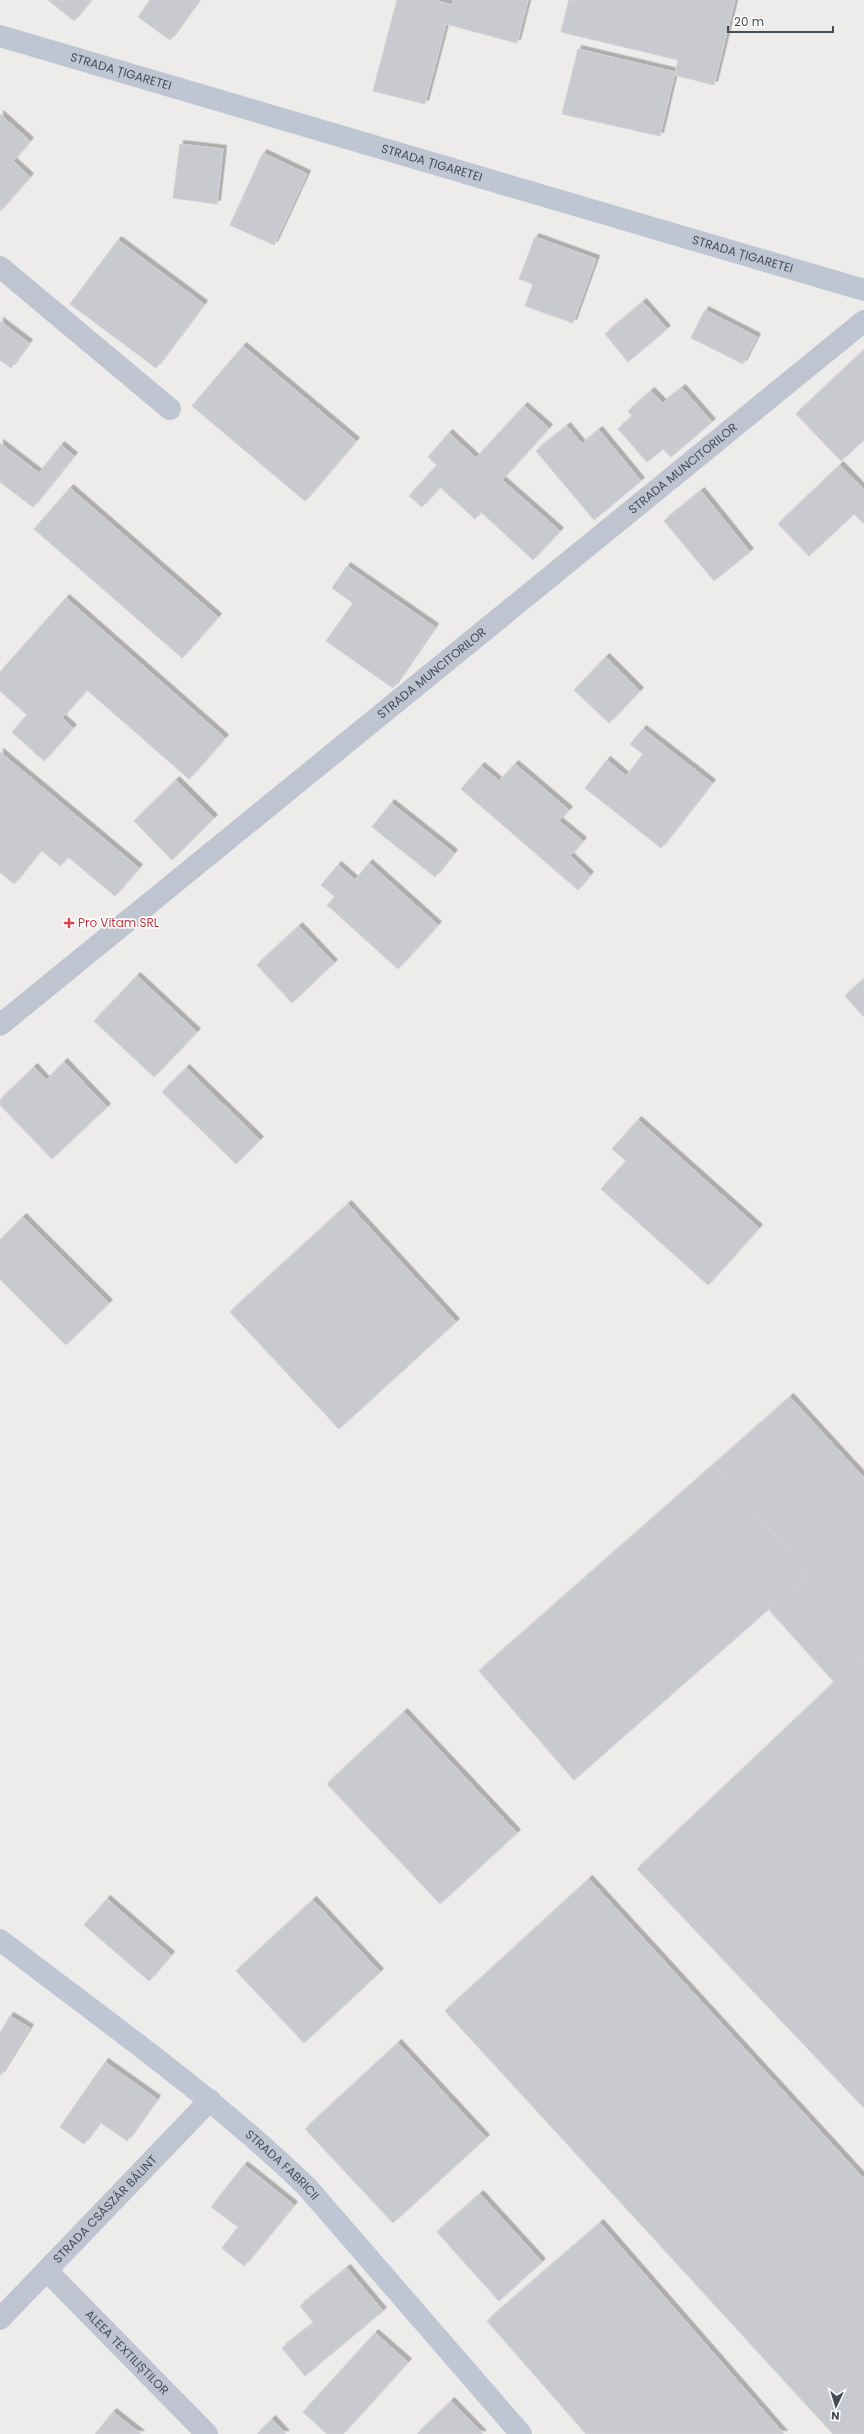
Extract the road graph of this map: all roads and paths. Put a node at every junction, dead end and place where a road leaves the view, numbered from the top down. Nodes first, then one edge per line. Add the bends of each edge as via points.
1 (0, 36) edge
2 (0, 267) edge
3 (864, 290) edge
4 (864, 321) edge
5 (170, 409) dead end
6 (0, 1025) edge
7 (0, 1940) edge
8 (210, 2100) junction
9 (47, 2271) junction
10 (0, 2319) edge
11 (207, 2434) edge
12 (522, 2434) edge

1 - 3 main road, STRADA ȚIGARETEI
2 - 5 street
4 - 6 street, STRADA MUNCITORILOR
7 - 8 main road, STRADA FABRICII
8 - 9 street, STRADA CSÁSZÁR BÁLINT
8 - 12 main road, STRADA FABRICII via 239,2123 307,2188
9 - 10 street, STRADA CSÁSZÁR BÁLINT
9 - 11 street, ALEEA TEXTILIȘTILOR

